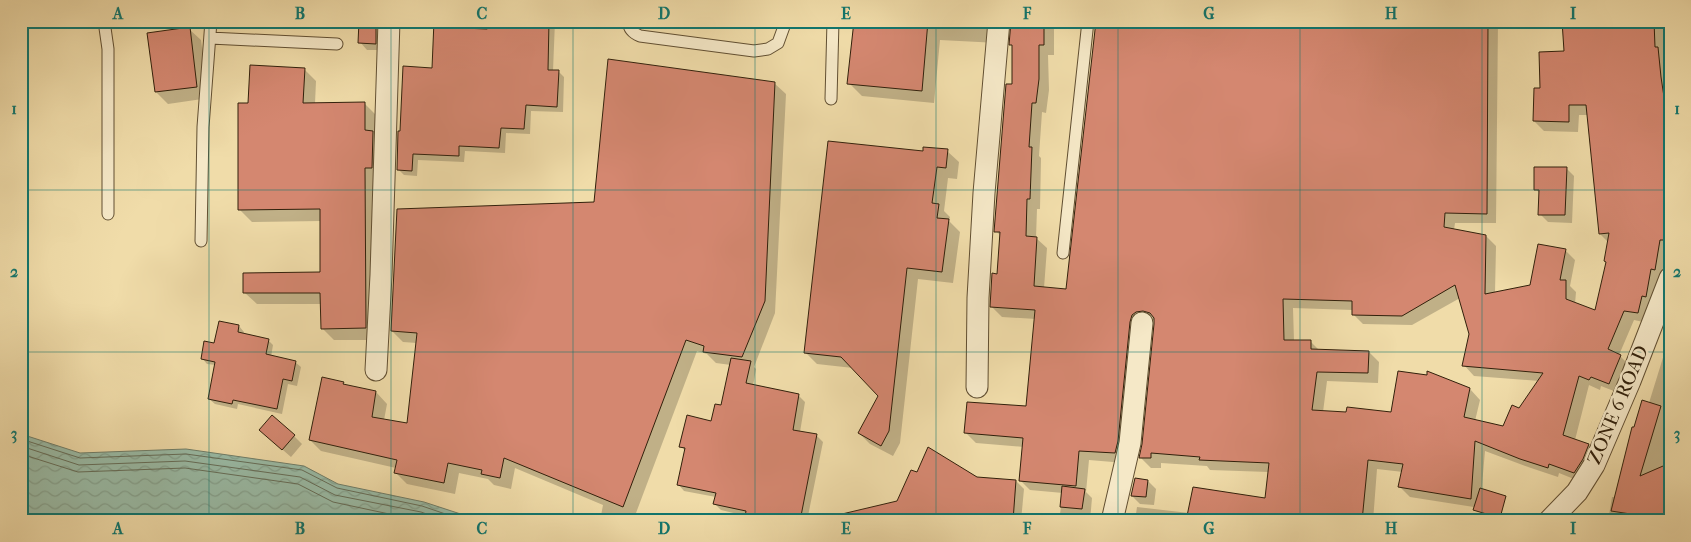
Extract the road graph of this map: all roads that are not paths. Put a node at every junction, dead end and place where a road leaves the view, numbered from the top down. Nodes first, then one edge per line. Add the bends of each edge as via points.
1 (104, 21) edge
2 (211, 21) edge
3 (389, 21) edge
4 (628, 21) edge
5 (786, 21) edge
6 (833, 21) edge
7 (1000, 21) edge
8 (1088, 21) edge
9 (210, 38) junction
10 (337, 44) dead end
11 (831, 99) dead end
12 (108, 214) dead end
13 (201, 241) dead end
14 (1064, 253) dead end
15 (1670, 278) edge
16 (1142, 323) dead end
17 (376, 370) dead end
18 (977, 387) dead end
19 (1112, 521) edge
20 (1549, 521) edge

1 - 12 lane via 108,49
2 - 9 lane
3 - 17 street
4 - 5 lane via 632,33 640,36 754,51 768,49 778,43
6 - 11 lane
7 - 18 street via 984,194
8 - 14 lane
9 - 10 lane
9 - 13 lane via 203,128
15 - 20 street, ZONE 6 ROAD via 1594,465 1577,492
16 - 19 street via 1130,443

